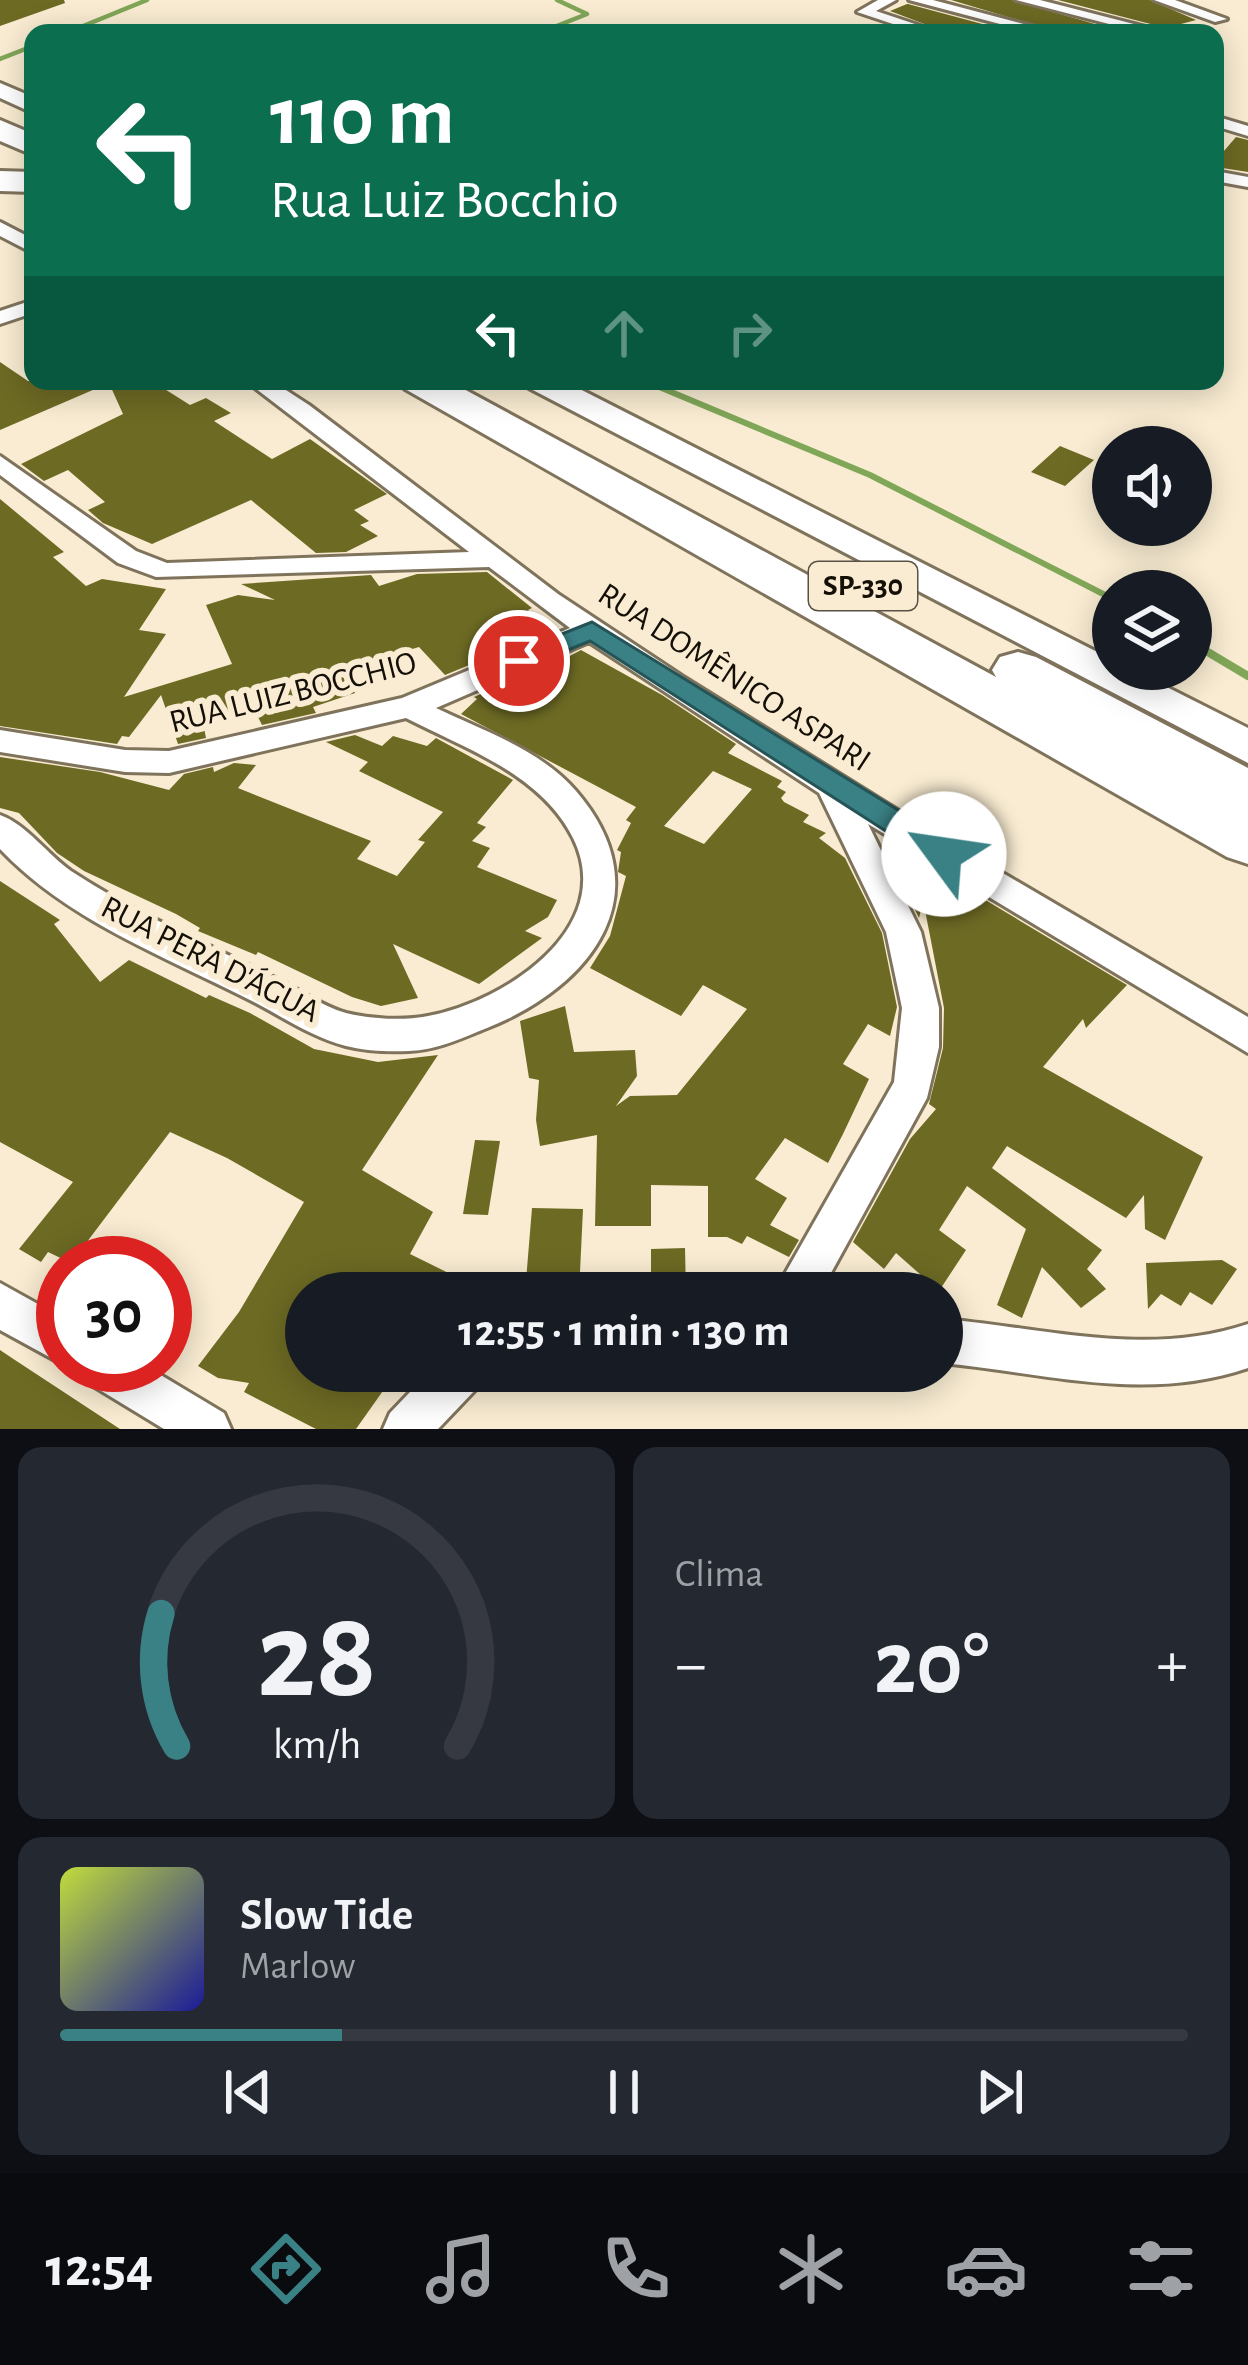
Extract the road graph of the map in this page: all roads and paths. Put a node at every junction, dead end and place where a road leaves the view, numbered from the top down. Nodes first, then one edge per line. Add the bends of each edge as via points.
1 (890, 0) edge
2 (916, 0) edge
3 (1023, 0) edge
4 (1161, 0) edge
5 (1143, 2) edge
6 (1177, 8) junction
7 (902, 24) edge
8 (1014, 24) edge
9 (1124, 24) edge
10 (1215, 24) edge
11 (270, 390) edge
12 (435, 390) edge
13 (494, 390) edge
14 (557, 390) edge
15 (0, 463) edge
16 (495, 559) junction
17 (592, 630) junction
18 (409, 707) junction
19 (0, 741) edge
20 (1248, 747) edge
21 (830, 784) junction
22 (1248, 794) edge
23 (4, 838) edge
24 (1248, 841) edge
25 (1248, 1036) edge
26 (808, 1272) edge
27 (0, 1305) edge
28 (36, 1327) edge
29 (963, 1342) edge
30 (1248, 1346) edge
31 (146, 1392) edge
32 (442, 1392) edge
33 (208, 1429) edge
34 (406, 1429) edge

1 - 7 street via 868,15
2 - 8 street
3 - 9 street
4 - 6 street
5 - 6 street
6 - 10 street via 1227,17
11 - 16 street, RUA DOMÊNICO ASPARI via 408,485
12 - 24 highway, SP-330
13 - 22 highway, SP-330
14 - 20 main road
15 - 16 street via 127,557 165,571
16 - 17 street, RUA DOMÊNICO ASPARI
17 - 18 street, RUA LUIZ BOCCHIO
17 - 21 street, RUA DOMÊNICO ASPARI
18 - 19 street, RUA LUIZ BOCCHIO via 169,762
18 - 23 street, RUA PERA D'ÁGUA via 564,798 584,827 599,898 589,935 555,974 500,1009 421,1035 344,1029 165,940
21 - 25 street, RUA DOMÊNICO ASPARI
21 - 26 street via 867,849 916,969 923,1052 914,1086
27 - 28 street
29 - 30 street via 1156,1367 1214,1361
31 - 33 street
32 - 34 street

